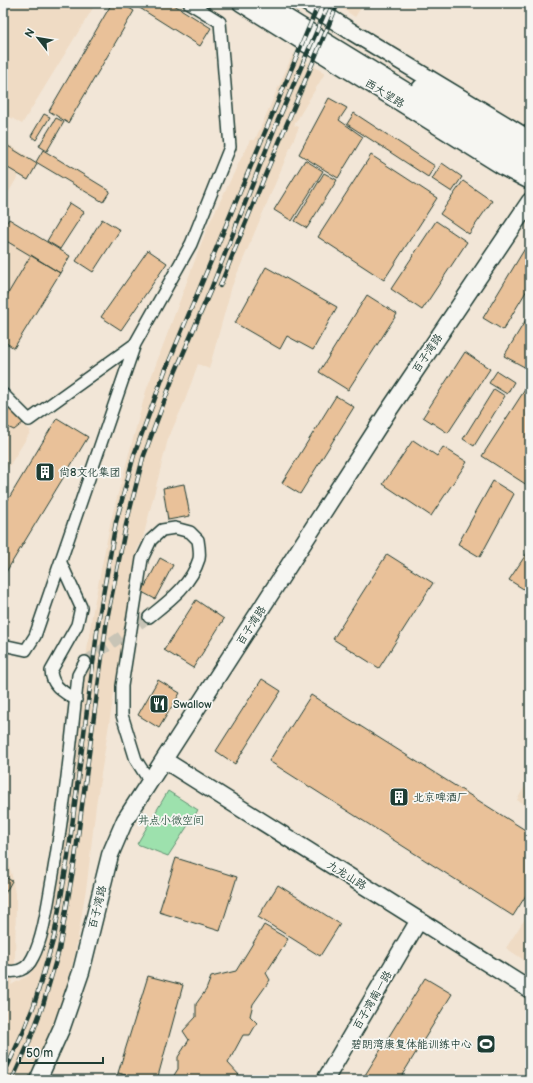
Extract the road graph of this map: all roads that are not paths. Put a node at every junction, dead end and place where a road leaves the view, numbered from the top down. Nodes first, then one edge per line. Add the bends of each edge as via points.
1 (189, 3) edge
2 (241, 3) edge
3 (262, 3) edge
4 (283, 3) edge
5 (307, 3) edge
6 (530, 145) edge
7 (530, 155) edge
8 (530, 176) edge
9 (530, 181) edge
10 (530, 201) edge
11 (135, 344) junction
12 (3, 394) edge
13 (61, 563) junction
14 (150, 618) tunnel mouth
15 (3, 645) edge
16 (85, 662) tunnel mouth
17 (76, 700) junction
18 (164, 760) junction
19 (150, 782) junction
20 (419, 920) junction
21 (3, 970) edge
22 (530, 990) edge
23 (38, 1080) edge
24 (325, 1080) edge

1 - 11 street via 220,22 230,147 191,244
2 - 9 street, 西大望路 via 505,168
3 - 8 main road, 西大望路 via 509,155
4 - 7 main road, 西大望路
5 - 6 street via 521,134
10 - 18 street, 百子湾路 via 387,413
11 - 12 street via 29,420
11 - 13 street
13 - 15 street via 35,636 26,650
13 - 17 street via 81,608 77,625 51,671 52,679 59,689
14 - 19 street via 182,590 193,573 199,558 199,546 198,540 190,532 175,528 162,530 151,540 142,559 122,686 122,715 136,760
16 - 17 street via 78,675
17 - 21 street via 61,827 39,942 33,958 25,968 11,973
18 - 19 street, 百子湾路
18 - 20 street, 九龙山路
19 - 23 street, 百子湾路 via 125,820 110,855 81,972 62,1027
20 - 22 street, 九龙山路
20 - 24 street, 百子湾南一路

